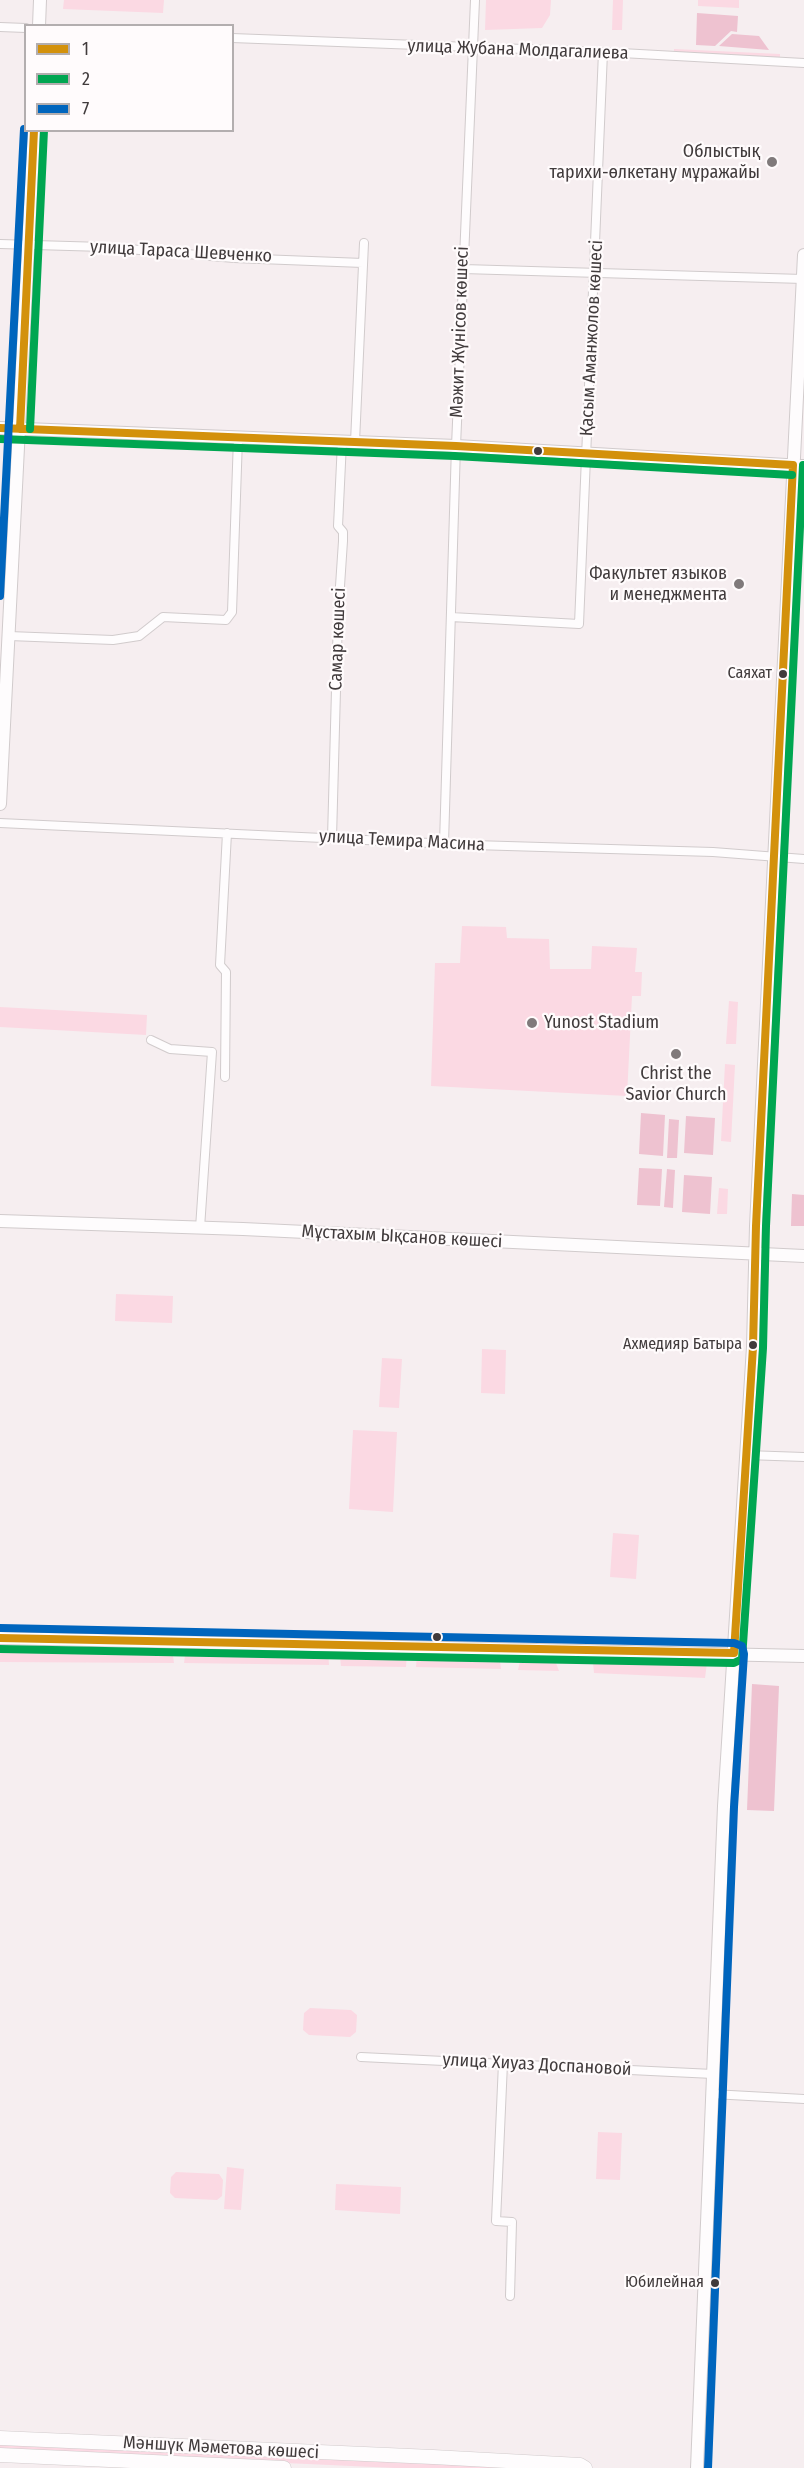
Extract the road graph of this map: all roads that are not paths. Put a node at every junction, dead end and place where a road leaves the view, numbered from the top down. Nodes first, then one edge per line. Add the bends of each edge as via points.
1 (40, 0) edge
2 (475, 0) edge
3 (39, 24) edge
4 (0, 27) edge
5 (24, 28) edge
6 (234, 38) edge
7 (472, 49) junction
8 (603, 52) junction
9 (804, 63) edge
10 (34, 132) edge
11 (364, 243) dead end
12 (0, 244) edge
13 (29, 246) junction
14 (804, 255) edge
15 (363, 263) junction
16 (463, 269) junction
17 (595, 272) junction
18 (803, 279) edge
19 (0, 428) edge
20 (20, 429) junction
21 (238, 438) junction
22 (349, 442) junction
23 (456, 446) junction
24 (587, 454) junction
25 (799, 466) edge
26 (451, 617) junction
27 (9, 636) junction
28 (0, 804) edge
29 (0, 823) edge
30 (227, 833) junction
31 (332, 838) junction
32 (444, 843) junction
33 (775, 857) junction
34 (804, 859) edge
35 (151, 1040) dead end
36 (225, 1077) dead end
37 (0, 1221) edge
38 (200, 1228) junction
39 (755, 1254) junction
40 (804, 1257) edge
41 (746, 1455) junction
42 (804, 1457) edge
43 (0, 1638) edge
44 (734, 1653) junction
45 (804, 1656) edge
46 (361, 2056) dead end
47 (503, 2063) junction
48 (713, 2074) junction
49 (712, 2094) junction
50 (804, 2099) edge
51 (510, 2296) dead end
52 (0, 2438) edge
53 (0, 2455) edge
54 (284, 2468) edge
55 (585, 2468) edge
56 (697, 2468) edge

1 - 3 main road
2 - 7 street, Мәжит Жүнісов көшесі
4 - 5 street
6 - 7 street, улица Жубана Молдагалиева
7 - 8 street, улица Жубана Молдагалиева
7 - 16 street, Мәжит Жүнісов көшесі
8 - 9 street, улица Жубана Молдагалиева
8 - 17 street, Қасым Аманжолов көшесі
10 - 13 main road
11 - 15 street, Самар көшесі
12 - 13 street, улица Тараса Шевченко
13 - 15 street, улица Тараса Шевченко
13 - 20 main road
14 - 18 main road
15 - 22 street, Самар көшесі
16 - 17 street
16 - 23 street, Мәжит Жүнісов көшесі
17 - 18 street
17 - 24 street, Қасым Аманжолов көшесі
18 - 25 main road
19 - 20 main road
20 - 21 main road
20 - 27 main road
21 - 22 main road
21 - 27 street via 232,612 226,620 163,617 139,636 113,640
22 - 23 main road
22 - 31 street, Самар көшесі via 338,526 343,541
23 - 24 main road
23 - 26 street, Мәжит Жүнісов көшесі
24 - 25 main road
24 - 26 street, Қасым Аманжолов көшесі via 579,624
25 - 33 main road
26 - 32 street, Мәжит Жүнісов көшесі
27 - 28 main road
29 - 30 street, улица Темира Масина
30 - 31 street, улица Темира Масина
30 - 36 street via 220,965 226,972
31 - 32 street, улица Темира Масина
32 - 33 street, улица Темира Масина
33 - 34 street, улица Темира Масина
33 - 39 main road
35 - 38 street via 170,1049 212,1052
37 - 38 main road, Мұстахым Ықсанов көшесі
38 - 39 main road, Мұстахым Ықсанов көшесі
39 - 40 main road, Мұстахым Ықсанов көшесі
39 - 41 main road
41 - 42 street
41 - 44 main road
43 - 44 main road
44 - 45 main road
44 - 48 main road
46 - 47 street, улица Хиуаз Доспановой
47 - 48 street, улица Хиуаз Доспановой
47 - 51 street via 496,2222 512,2222
48 - 49 main road
49 - 50 street
49 - 56 main road
52 - 55 main road, Мәншүк Мәметова көшесі via 432,2457
53 - 54 main road, Мәншүк Мәметова көшесі

